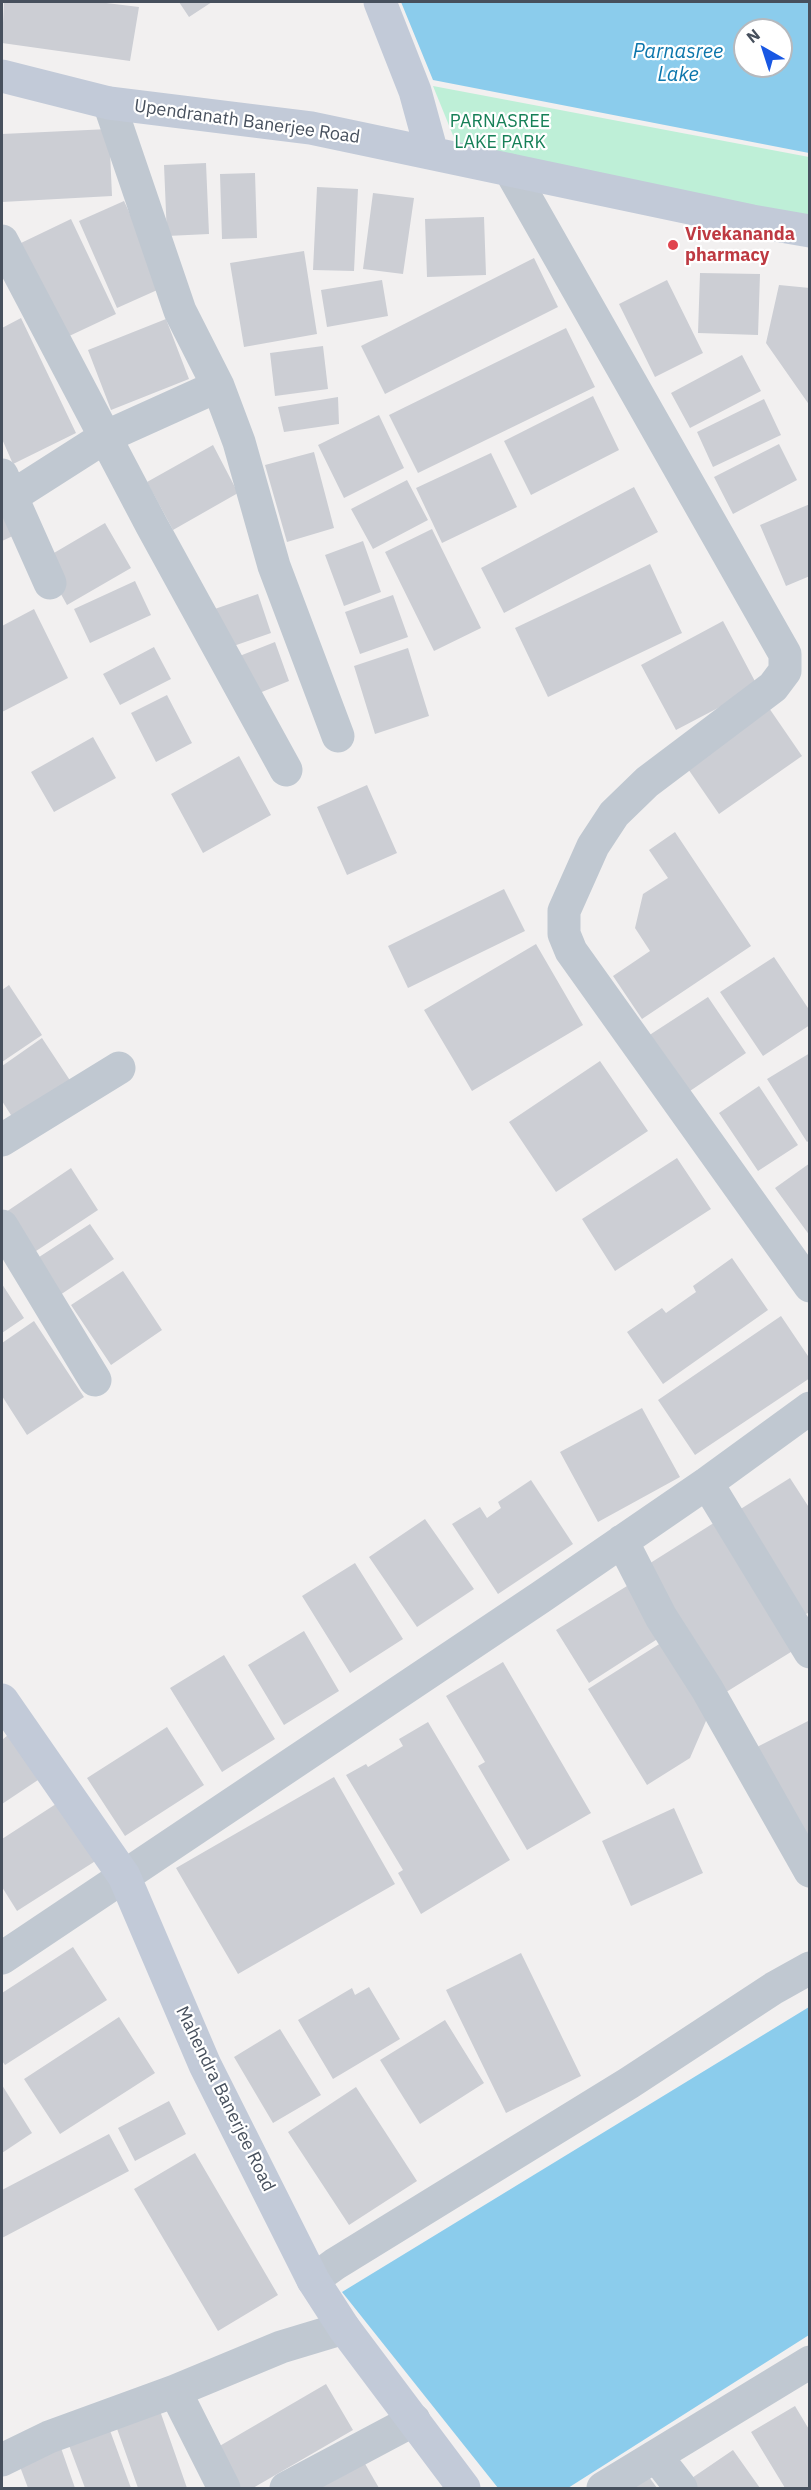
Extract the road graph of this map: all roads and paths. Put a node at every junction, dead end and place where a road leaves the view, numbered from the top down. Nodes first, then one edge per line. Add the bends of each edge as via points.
1 (380, 2) edge
2 (2, 76) edge
3 (109, 104) junction
4 (432, 153) junction
5 (510, 170) junction
6 (810, 231) edge
7 (2, 241) edge
8 (218, 386) junction
9 (105, 437) junction
10 (6, 486) edge
11 (50, 583) dead end
12 (797, 668) edge
13 (338, 736) dead end
14 (286, 770) dead end
15 (119, 1068) dead end
16 (4, 1132) edge
17 (2, 1226) edge
18 (810, 1286) edge
19 (94, 1380) dead end
20 (810, 1408) edge
21 (707, 1483) junction
22 (622, 1541) junction
23 (810, 1652) edge
24 (2, 1700) edge
25 (810, 1871) edge
26 (124, 1876) junction
27 (2, 1958) edge
28 (810, 1968) edge
29 (313, 2280) junction
30 (344, 2328) junction
31 (810, 2362) edge
32 (175, 2391) junction
33 (414, 2420) junction
34 (656, 2456) junction
35 (2, 2460) edge
36 (224, 2488) edge
37 (286, 2488) edge
38 (464, 2488) edge
39 (603, 2488) edge
40 (681, 2488) edge

1 - 4 street via 415,91
2 - 3 street, Upendranath Banerjee Road
3 - 4 street, Upendranath Banerjee Road via 311,128
3 - 8 street via 180,311
4 - 5 street, Upendranath Banerjee Road
5 - 6 street, Upendranath Banerjee Road
5 - 12 street via 785,654
7 - 9 street
8 - 9 street
8 - 13 street via 239,442 274,567
9 - 10 street
9 - 14 street
10 - 11 street
12 - 18 street via 647,782 614,814 593,846 564,911 564,934 571,951
15 - 16 street
17 - 19 street
20 - 21 street
21 - 22 street
21 - 23 street
22 - 25 street via 661,1617 707,1689
22 - 26 street
24 - 26 street, Mahendra Banerjee Road
26 - 27 street
26 - 29 street, Mahendra Banerjee Road via 205,2065
28 - 29 street
29 - 30 street, Mahendra Banerjee Road
30 - 32 street via 280,2347
30 - 33 street, Mahendra Banerjee Road
31 - 34 street
32 - 35 street via 49,2437
32 - 36 street
33 - 37 street
33 - 38 street, Mahendra Banerjee Road
34 - 39 street
34 - 40 street

